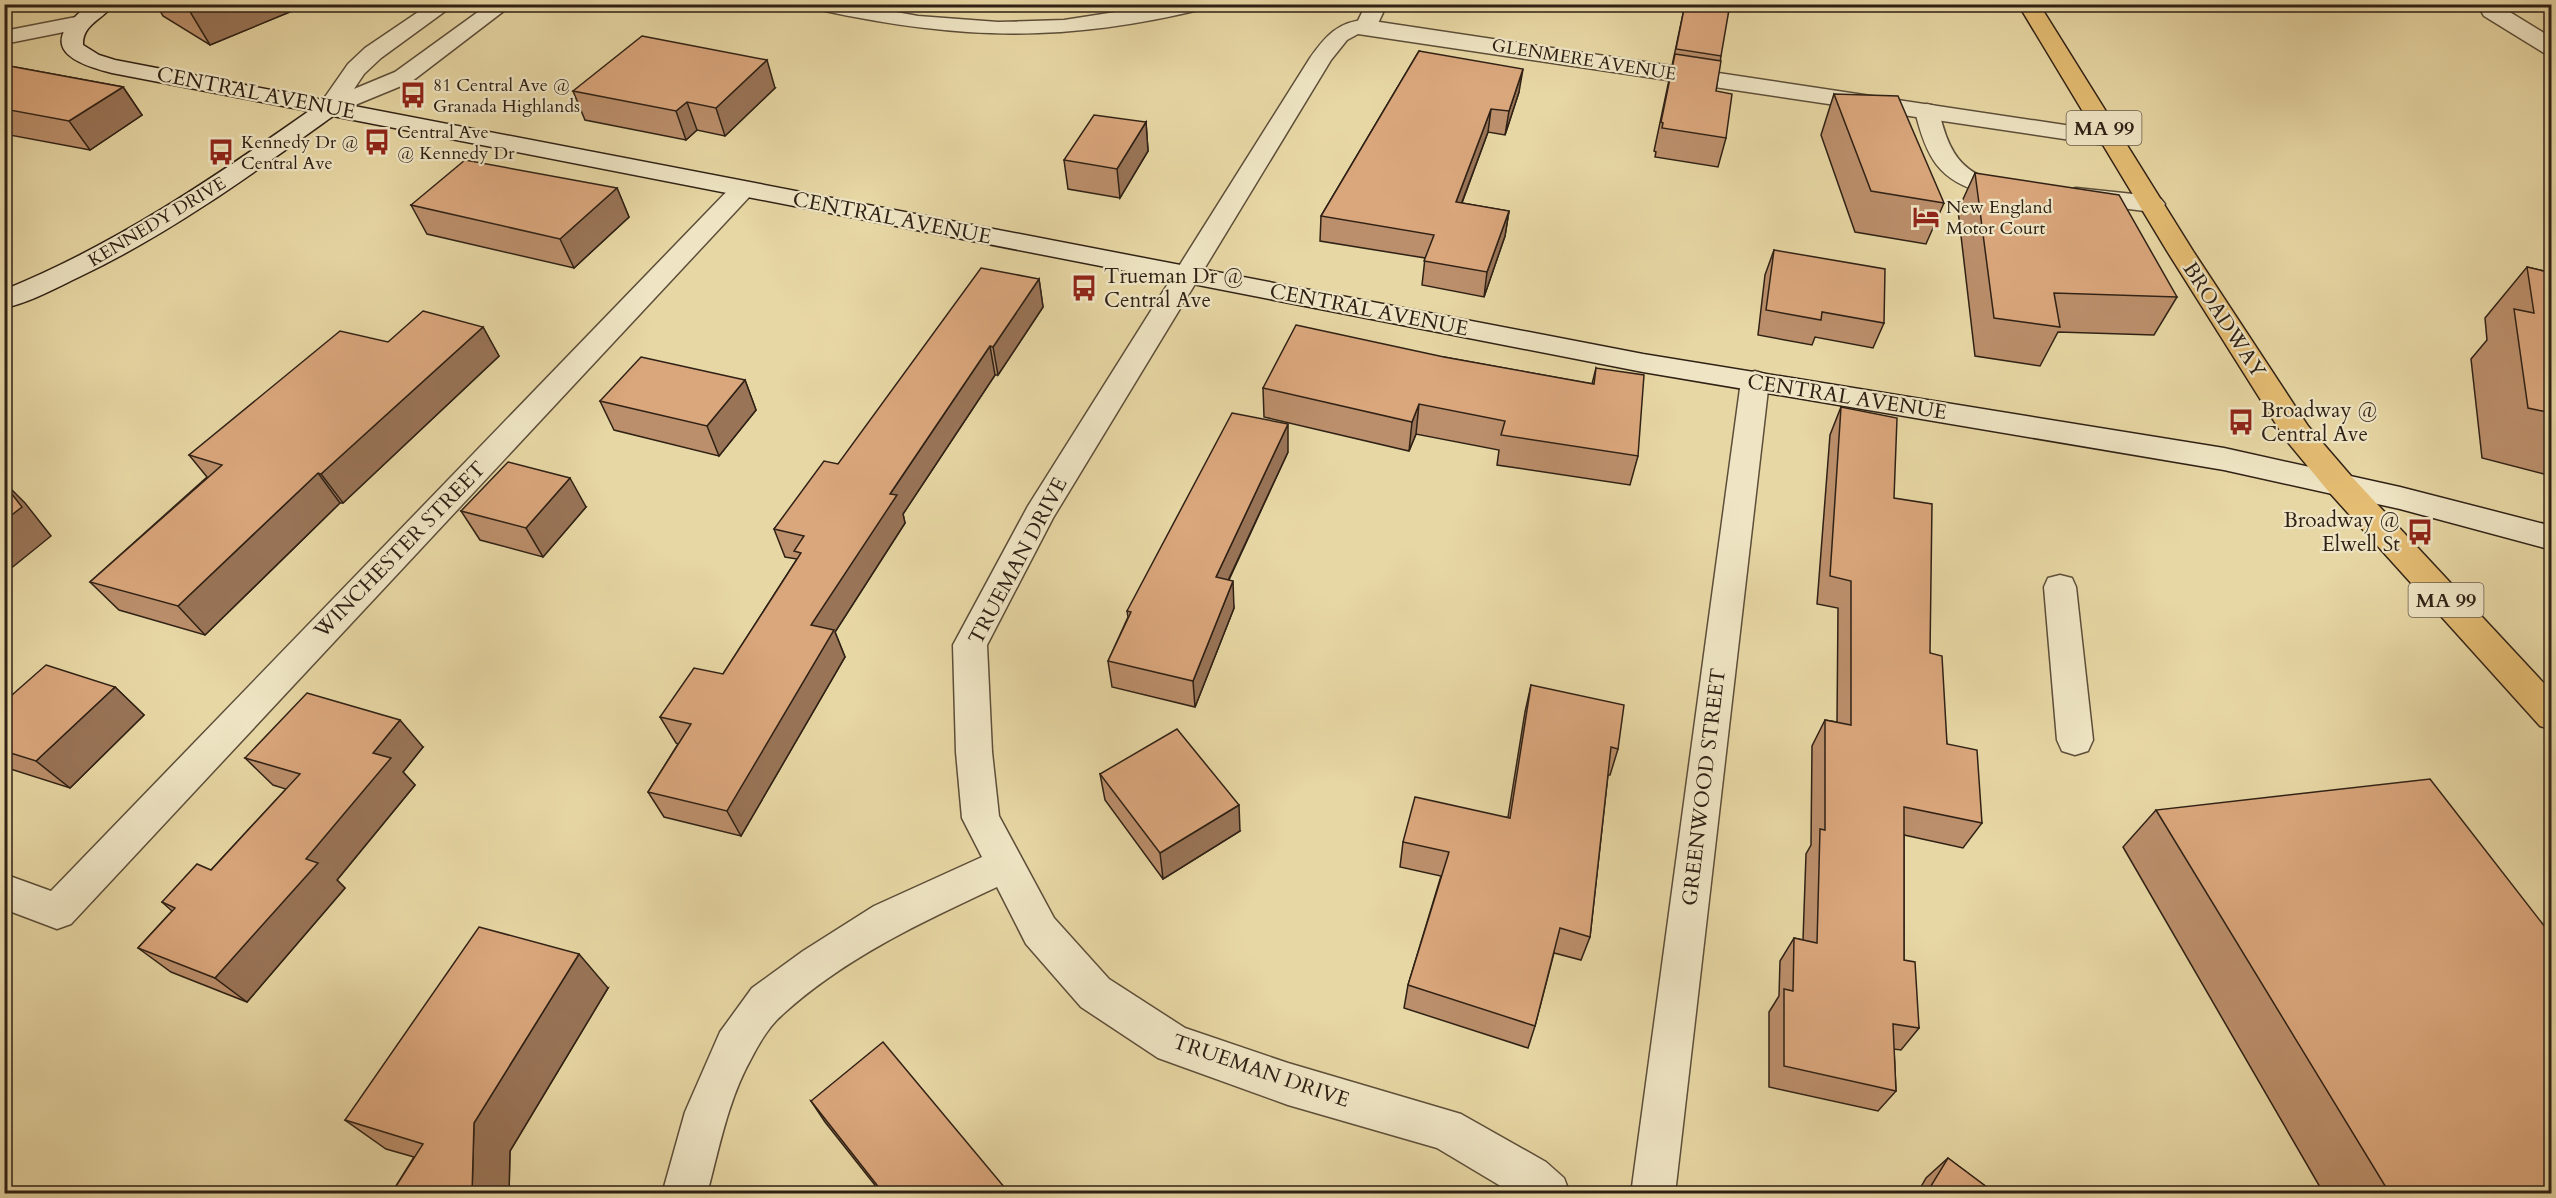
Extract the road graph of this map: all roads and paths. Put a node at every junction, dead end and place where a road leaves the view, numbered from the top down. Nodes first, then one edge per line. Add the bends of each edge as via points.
1 (104, 4) edge
2 (445, 4) edge
3 (503, 4) edge
4 (820, 4) edge
5 (1195, 4) edge
6 (1377, 4) edge
7 (2028, 4) edge
8 (2492, 11) dead end
9 (81, 22) junction
10 (1366, 27) junction
11 (4, 38) edge
12 (2552, 48) edge
13 (330, 107) junction
14 (1927, 111) junction
15 (2111, 139) junction
16 (743, 189) junction
17 (2152, 204) junction
18 (1188, 275) junction
19 (4, 300) edge
20 (1755, 381) junction
21 (2340, 484) junction
22 (2552, 538) edge
23 (2061, 587) dead end
24 (2552, 716) edge
25 (2075, 740) dead end
26 (1005, 865) junction
27 (4, 891) edge
28 (684, 1194) edge
29 (1548, 1194) edge
30 (1653, 1194) edge

1 - 9 street
2 - 13 street, KENNEDY DRIVE via 356,69
3 - 13 street, KENNEDY DRIVE via 403,77
4 - 5 street via 910,22 1006,28 1086,24
6 - 10 street
7 - 15 main road, BROADWAY / MA 99
8 - 12 street
9 - 11 street
9 - 13 street, CENTRAL AVENUE via 73,33 72,46 91,60
10 - 14 street, GLENMERE AVENUE
10 - 18 street, GLENMERE AVENUE via 1344,31 1321,58
13 - 16 street, CENTRAL AVENUE
13 - 19 street, KENNEDY DRIVE via 154,227 63,276
14 - 15 street, GLENMERE AVENUE
14 - 17 street via 1931,133 1956,174 1984,187
15 - 17 main road, BROADWAY / MA 99
16 - 18 street, CENTRAL AVENUE
16 - 27 street, WINCHESTER STREET via 57,911
17 - 21 main road, BROADWAY / MA 99 via 2297,434
18 - 20 street, CENTRAL AVENUE
18 - 26 street, TRUEMAN DRIVE via 1039,514 970,645 981,818
20 - 21 street, CENTRAL AVENUE via 2224,459
20 - 30 street, GREENWOOD STREET
21 - 22 street, CENTRAL AVENUE
21 - 24 main road, BROADWAY / MA 99
23 - 25 street
26 - 28 street via 888,919 766,1002 735,1046 711,1101
26 - 29 street, TRUEMAN DRIVE via 1040,931 1095,993 1173,1044 1288,1084 1446,1130 1530,1178

